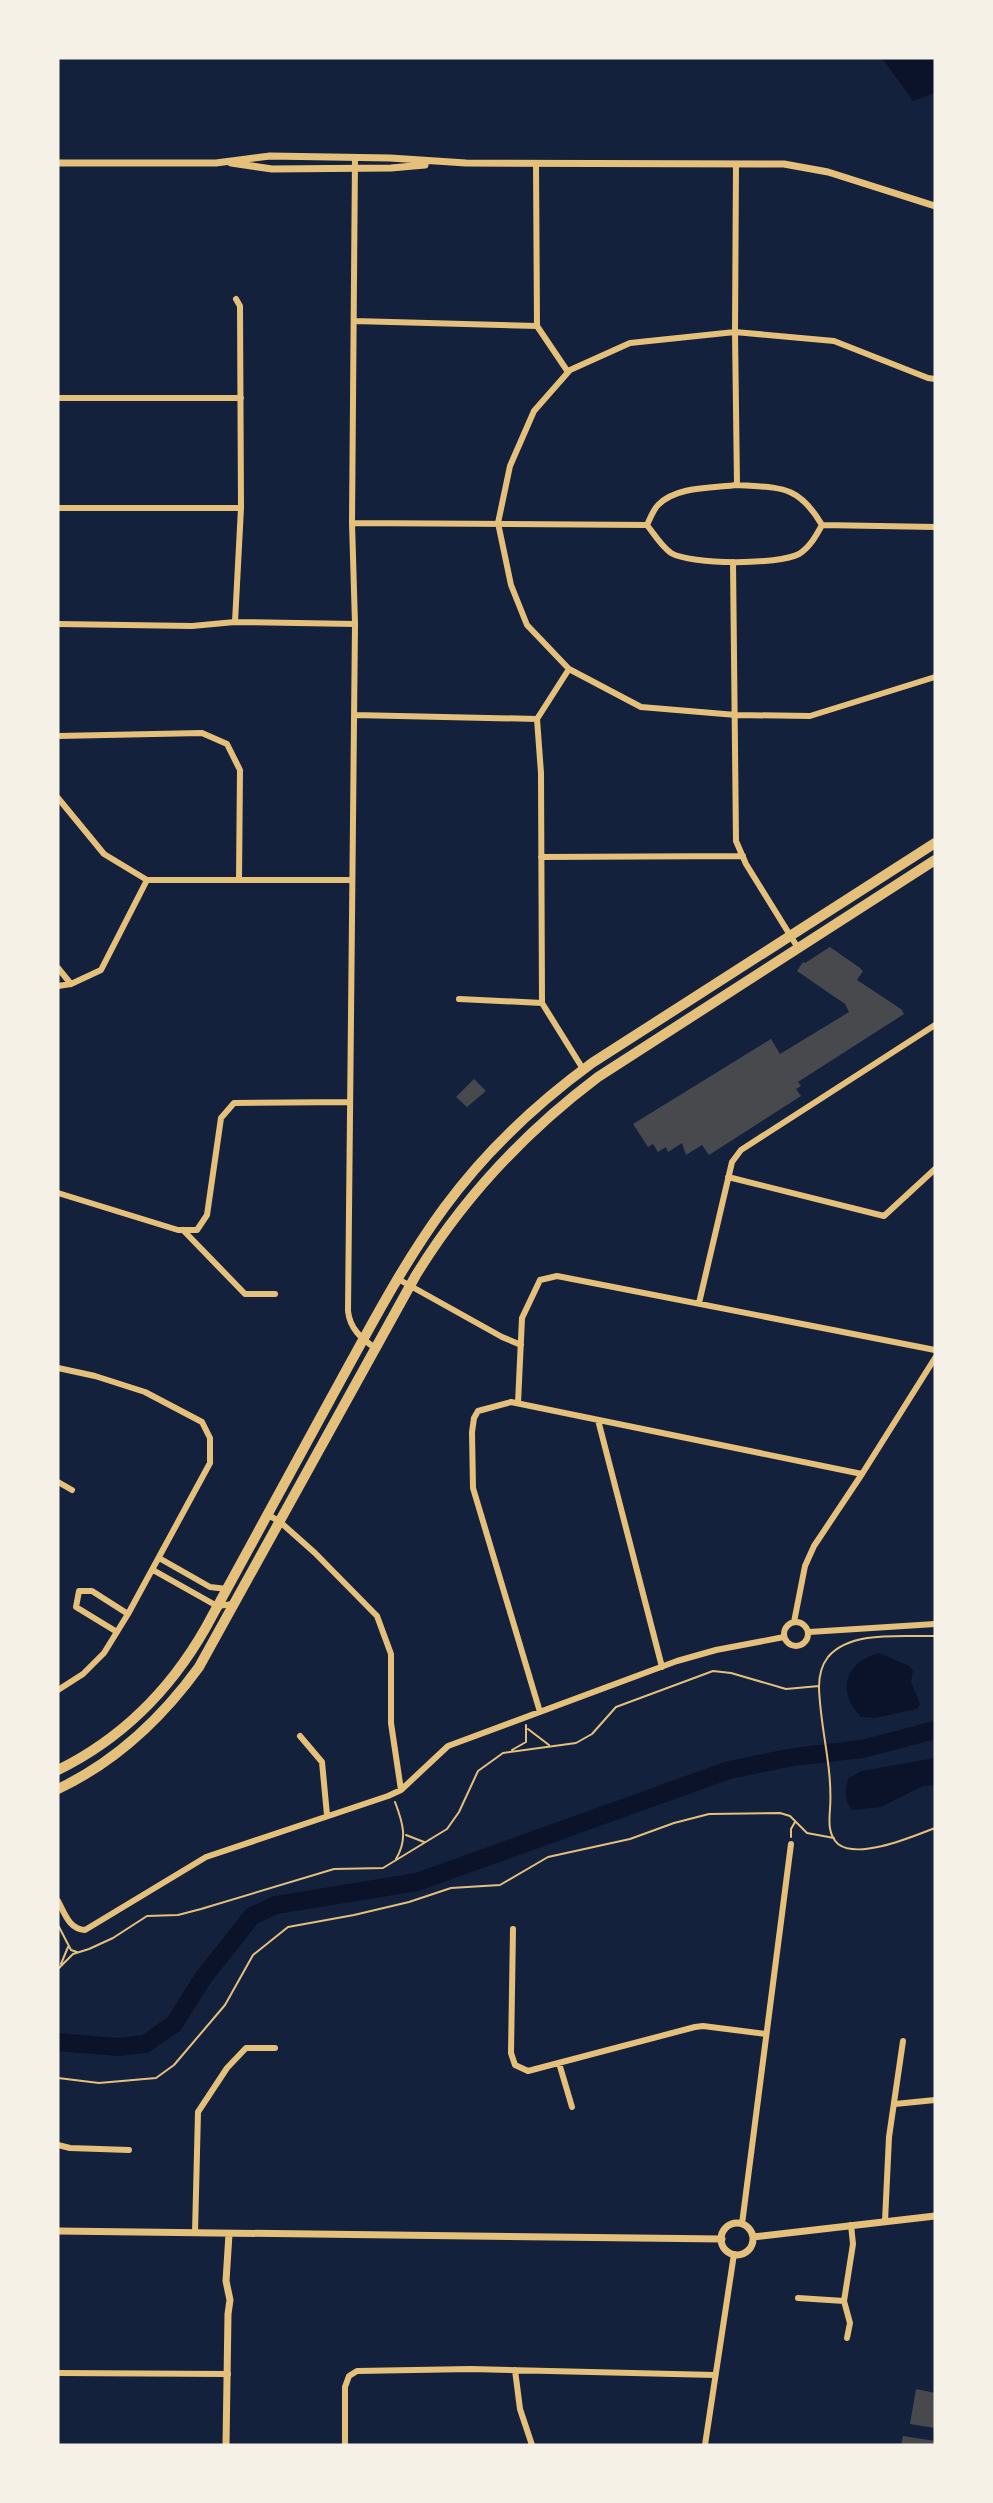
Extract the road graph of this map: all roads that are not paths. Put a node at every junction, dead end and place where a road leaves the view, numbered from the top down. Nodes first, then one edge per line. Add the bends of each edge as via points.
1 (355, 158) junction
2 (226, 162) junction
3 (58, 163) edge
4 (447, 163) junction
5 (536, 163) junction
6 (736, 164) junction
7 (355, 168) junction
8 (935, 206) edge
9 (236, 299) dead end
10 (354, 321) junction
11 (537, 326) junction
12 (735, 332) junction
13 (568, 372) junction
14 (935, 379) edge
15 (58, 398) edge
16 (241, 398) junction
17 (737, 485) junction
18 (58, 508) edge
19 (241, 509) junction
20 (352, 523) junction
21 (498, 523) junction
22 (647, 525) junction
23 (822, 525) junction
24 (935, 527) edge
25 (733, 562) junction
26 (235, 622) junction
27 (58, 624) edge
28 (355, 624) junction
29 (569, 669) junction
30 (935, 677) edge
31 (354, 715) junction
32 (736, 715) junction
33 (537, 719) junction
34 (58, 736) edge
35 (58, 798) edge
36 (935, 843) edge
37 (743, 856) junction
38 (541, 857) junction
39 (935, 860) edge
40 (147, 880) junction
41 (239, 880) junction
42 (352, 880) junction
43 (790, 934) junction
44 (798, 948) junction
45 (58, 968) edge
46 (71, 984) junction
47 (58, 986) edge
48 (459, 999) dead end
49 (542, 1003) junction
50 (935, 1026) edge
51 (583, 1069) junction
52 (350, 1102) junction
53 (935, 1168) edge
54 (728, 1177) junction
55 (58, 1193) edge
56 (183, 1230) junction
57 (398, 1279) junction
58 (410, 1286) junction
59 (275, 1294) dead end
60 (699, 1303) junction
61 (363, 1340) junction
62 (521, 1345) junction
63 (374, 1348) junction
64 (935, 1350) edge
65 (935, 1357) edge
66 (58, 1368) edge
67 (514, 1403) junction
68 (598, 1420) junction
69 (862, 1474) junction
70 (58, 1482) edge
71 (72, 1490) dead end
72 (268, 1515) junction
73 (279, 1521) junction
74 (159, 1558) junction
75 (153, 1570) junction
76 (227, 1589) junction
77 (235, 1603) junction
78 (217, 1606) junction
79 (128, 1614) junction
80 (794, 1622) junction
81 (935, 1623) edge
82 (117, 1632) junction
83 (808, 1632) junction
84 (784, 1637) junction
85 (662, 1667) junction
86 (58, 1690) edge
87 (540, 1712) junction
88 (300, 1736) dead end
89 (58, 1770) edge
90 (58, 1789) edge
91 (401, 1790) junction
92 (327, 1815) junction
93 (791, 1844) road end
94 (58, 1901) edge
95 (513, 1929) dead end
96 (766, 2035) junction
97 (903, 2042) dead end
98 (275, 2048) dead end
99 (559, 2063) junction
100 (935, 2100) edge
101 (895, 2104) junction
102 (572, 2107) dead end
103 (58, 2146) edge
104 (129, 2150) dead end
105 (935, 2216) edge
106 (885, 2221) junction
107 (742, 2224) junction
108 (851, 2225) junction
109 (58, 2231) edge
110 (195, 2233) junction
111 (229, 2234) junction
112 (753, 2236) junction
113 (722, 2239) junction
114 (734, 2254) junction
115 (798, 2298) dead end
116 (844, 2301) junction
117 (847, 2339) dead end
118 (514, 2370) junction
119 (58, 2373) edge
120 (228, 2374) junction
121 (715, 2375) junction
122 (226, 2445) edge
123 (345, 2445) edge
124 (532, 2445) edge
125 (705, 2445) edge

1 - 2 street via 270,156
1 - 4 street
1 - 7 street
2 - 3 street
2 - 7 street via 272,169
4 - 5 street
4 - 7 street
5 - 6 street
5 - 11 street
6 - 8 street via 814,169
6 - 12 street
7 - 10 street
9 - 16 street via 240,306
10 - 11 street
10 - 20 street
11 - 13 street
12 - 13 street via 631,343
12 - 14 street via 834,341
12 - 17 street
13 - 21 street via 534,411 510,466
15 - 16 street
16 - 19 street
17 - 22 street via 673,496 657,505
17 - 23 street via 797,494
18 - 19 street
19 - 26 street
20 - 21 street
20 - 28 street
21 - 22 street
21 - 29 street via 511,585 527,625
22 - 25 street via 672,554
23 - 24 street
23 - 25 street via 814,541 799,554
25 - 32 street
26 - 27 street via 192,626
26 - 28 street
28 - 31 street
29 - 32 street via 641,707
29 - 33 street
30 - 32 street via 810,716
31 - 33 street
31 - 42 street
32 - 37 street via 737,841
33 - 38 street
34 - 41 street via 202,733 227,744 240,769
35 - 40 street via 104,854
36 - 43 main road
37 - 38 street
37 - 43 street
38 - 49 street
39 - 44 main road
40 - 41 street
40 - 46 street via 101,970
41 - 42 street
42 - 52 street
43 - 44 street
43 - 51 main road
44 - 58 main road via 619,1063 552,1114 470,1198
45 - 46 street
46 - 47 street
48 - 49 street
49 - 51 street
50 - 54 street via 741,1150
51 - 57 main road via 529,1113 479,1165
52 - 56 street via 233,1103 221,1118 207,1215 197,1230
52 - 61 street via 348,1311 351,1325
53 - 54 street via 884,1216
54 - 60 street
55 - 56 street
56 - 59 street via 245,1294
57 - 58 street
57 - 61 main road
58 - 62 street
58 - 63 main road
60 - 62 street via 557,1276 540,1280 522,1318
60 - 64 street
61 - 63 street
61 - 72 main road
62 - 67 street
63 - 73 main road
65 - 69 street
66 - 74 street via 145,1392 202,1422 210,1438 211,1463
67 - 68 street
67 - 87 street via 478,1411 472,1476
68 - 69 street
68 - 85 street
69 - 80 street via 814,1546 805,1566
70 - 71 street
72 - 73 street
72 - 76 main road
73 - 77 main road
73 - 91 street via 377,1616 391,1654 391,1723
74 - 75 street
74 - 76 street via 210,1587
75 - 78 street
75 - 79 street
76 - 78 main road
77 - 78 street
77 - 90 main road via 199,1667 157,1718 111,1757
78 - 89 main road via 183,1664 153,1700 116,1734
79 - 82 street
79 - 82 street via 92,1591 79,1591 76,1607
80 - 83 street via 802,1623
80 - 84 street
81 - 83 street
82 - 86 street via 83,1674
83 - 84 street via 805,1643 798,1646
84 - 85 street via 716,1650
85 - 87 street
87 - 91 street via 449,1746
88 - 92 street via 322,1762
91 - 92 street
92 - 94 street via 206,1857 85,1930 71,1926
93 - 96 street
95 - 99 street via 512,2059 528,2071
96 - 99 street via 695,2027
96 - 107 street
97 - 101 street
98 - 110 street via 246,2048 198,2112
99 - 102 street
100 - 101 street
101 - 106 street
103 - 104 street
105 - 106 street
106 - 108 street
107 - 112 street
107 - 113 street via 726,2228
108 - 112 street
108 - 116 street via 853,2244
109 - 110 street
110 - 111 street
111 - 113 street
111 - 120 street
112 - 114 street via 748,2251
113 - 114 street
114 - 121 street
115 - 116 street
116 - 117 street via 850,2323
118 - 121 street
118 - 123 street via 357,2371 348,2376 345,2388
118 - 124 street
119 - 120 street
120 - 122 street
121 - 125 street

